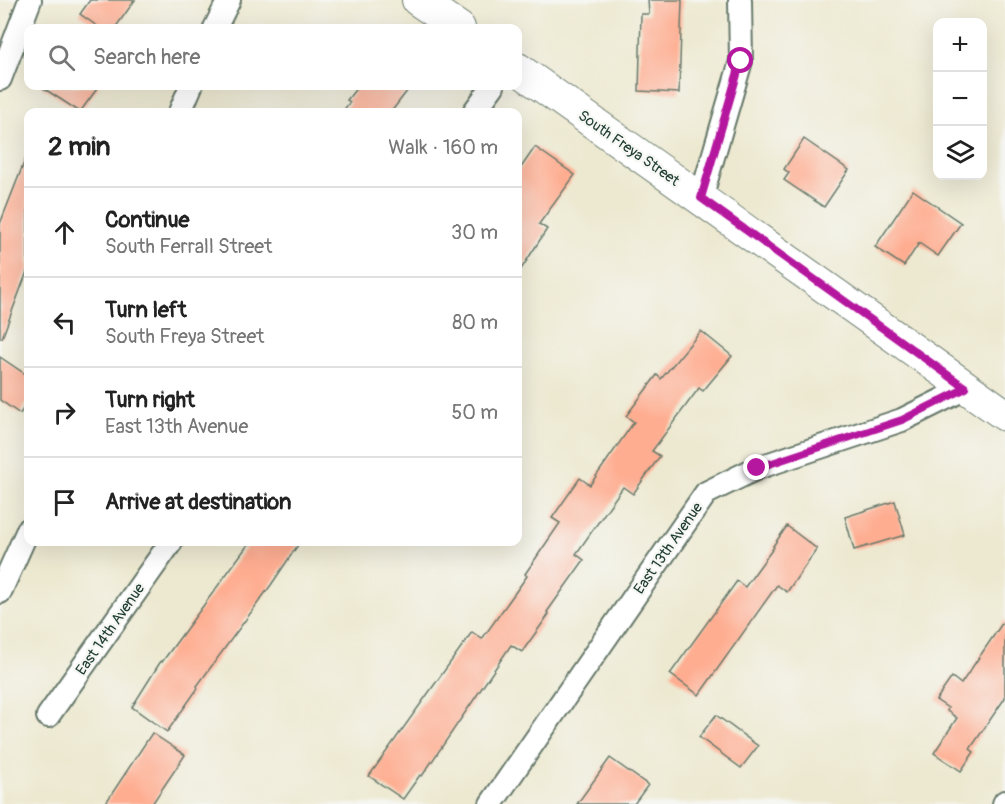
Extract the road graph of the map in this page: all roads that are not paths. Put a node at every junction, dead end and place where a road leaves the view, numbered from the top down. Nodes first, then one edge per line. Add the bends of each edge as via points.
1 (30, 0) edge
2 (229, 0) edge
3 (418, 0) edge
4 (740, 0) edge
5 (217, 24) edge
6 (453, 24) edge
7 (522, 72) edge
8 (0, 79) edge
9 (189, 90) edge
10 (490, 90) edge
11 (182, 108) edge
12 (477, 108) edge
13 (701, 198) junction
14 (966, 388) junction
15 (1005, 415) edge
16 (24, 539) edge
17 (168, 546) edge
18 (0, 592) edge
19 (48, 716) dead end
20 (491, 804) edge

1 - 8 street
2 - 5 street
3 - 6 main road
4 - 13 street via 741,61
7 - 13 main road, South Freya Street
9 - 11 street
10 - 12 street
13 - 14 main road, South Freya Street
14 - 15 main road, South Freya Street
14 - 20 street, East 13th Avenue via 902,420 757,468 706,493
16 - 18 street
17 - 19 street, East 14th Avenue

